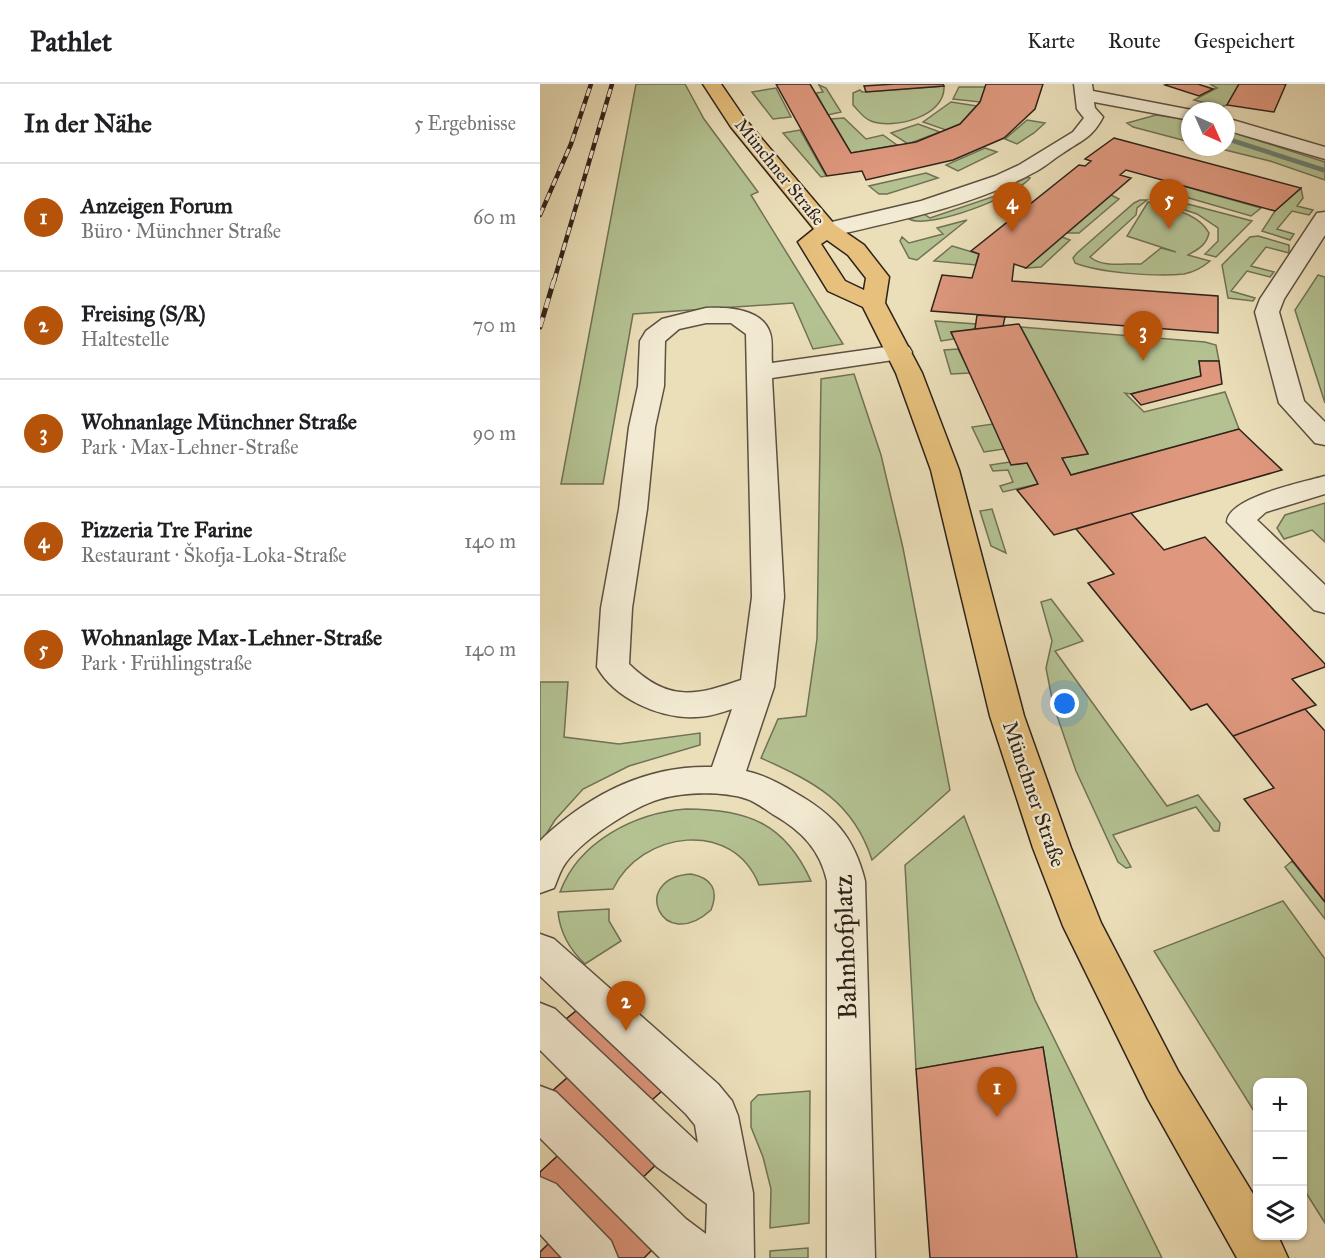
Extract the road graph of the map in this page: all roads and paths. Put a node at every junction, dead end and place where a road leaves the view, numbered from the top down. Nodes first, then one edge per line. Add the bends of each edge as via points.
1 (712, 84) edge
2 (1078, 105) edge
3 (1181, 113) edge
4 (1235, 127) edge
5 (1061, 145) junction
6 (1325, 153) edge
7 (1325, 218) edge
8 (827, 230) junction
9 (873, 303) junction
10 (900, 352) junction
11 (759, 372) junction
12 (1325, 437) edge
13 (1325, 486) edge
14 (1325, 603) edge
15 (757, 687) junction
16 (725, 782) junction
17 (540, 877) edge
18 (540, 951) edge
19 (540, 1022) edge
20 (540, 1107) edge
21 (730, 1192) junction
22 (540, 1200) edge
23 (594, 1258) edge
24 (700, 1258) edge
25 (730, 1258) edge
26 (851, 1258) edge
27 (1264, 1258) edge

1 - 8 main road, Münchner Straße via 738,123
2 - 3 street
2 - 5 street via 1055,133
2 - 5 street via 1094,117 1081,137
4 - 6 street
5 - 8 street via 1026,169 954,198
7 - 12 street via 1267,312 1292,403
8 - 9 main road, Münchner Straße via 856,250 878,277
8 - 9 main road, Münchner Straße via 809,242 836,286
9 - 10 main road, Münchner Straße
10 - 11 street
10 - 27 main road, Münchner Straße via 945,470 1007,716 1083,926 1163,1085
11 - 15 street via 768,597
11 - 15 street via 758,333 750,323 736,317 690,317 669,325 656,336 612,642 612,668 626,682 658,700 685,706 710,704
13 - 14 street via 1256,506 1242,517 1242,522
15 - 16 street
16 - 17 street, Bahnhofplatz via 655,786 608,808 550,855
16 - 26 street, Bahnhofplatz via 753,787 802,813 831,840 843,862
18 - 21 street via 716,1116
19 - 21 street via 673,1152
20 - 24 street via 669,1236
21 - 25 street
22 - 23 street

